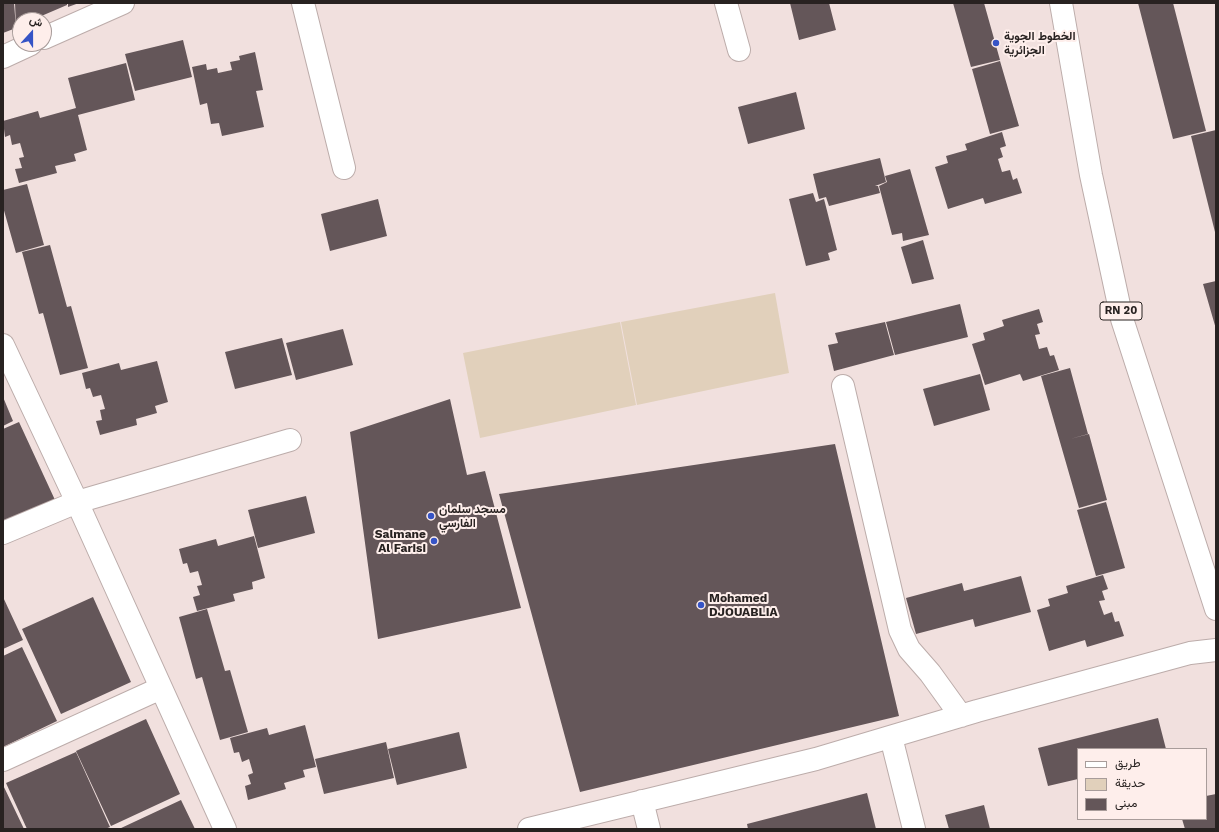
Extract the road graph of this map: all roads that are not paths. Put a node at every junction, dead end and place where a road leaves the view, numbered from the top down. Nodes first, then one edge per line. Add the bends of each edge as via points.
1 (123, 3) edge
2 (303, 3) edge
3 (726, 3) edge
4 (1061, 3) edge
5 (52, 34) edge
6 (739, 50) dead end
7 (14, 52) edge
8 (3, 57) edge
9 (344, 168) dead end
10 (3, 345) edge
11 (843, 386) dead end
12 (290, 440) dead end
13 (77, 502) junction
14 (3, 533) edge
15 (1216, 609) edge
16 (1216, 650) edge
17 (161, 688) junction
18 (961, 716) junction
19 (891, 737) junction
20 (3, 760) edge
21 (642, 801) junction
22 (224, 829) edge
23 (529, 829) edge
24 (649, 829) edge
25 (914, 829) edge

1 - 5 street
2 - 9 street
3 - 6 street
4 - 15 street, RN 20 via 1091,175 1122,319
7 - 8 street
10 - 13 street
11 - 18 street via 900,630 909,649
12 - 13 street
13 - 14 street
13 - 17 street
16 - 18 street via 1190,653
17 - 20 street
17 - 22 street
18 - 19 street
19 - 21 street via 816,759
19 - 25 street
21 - 23 street
21 - 24 street

